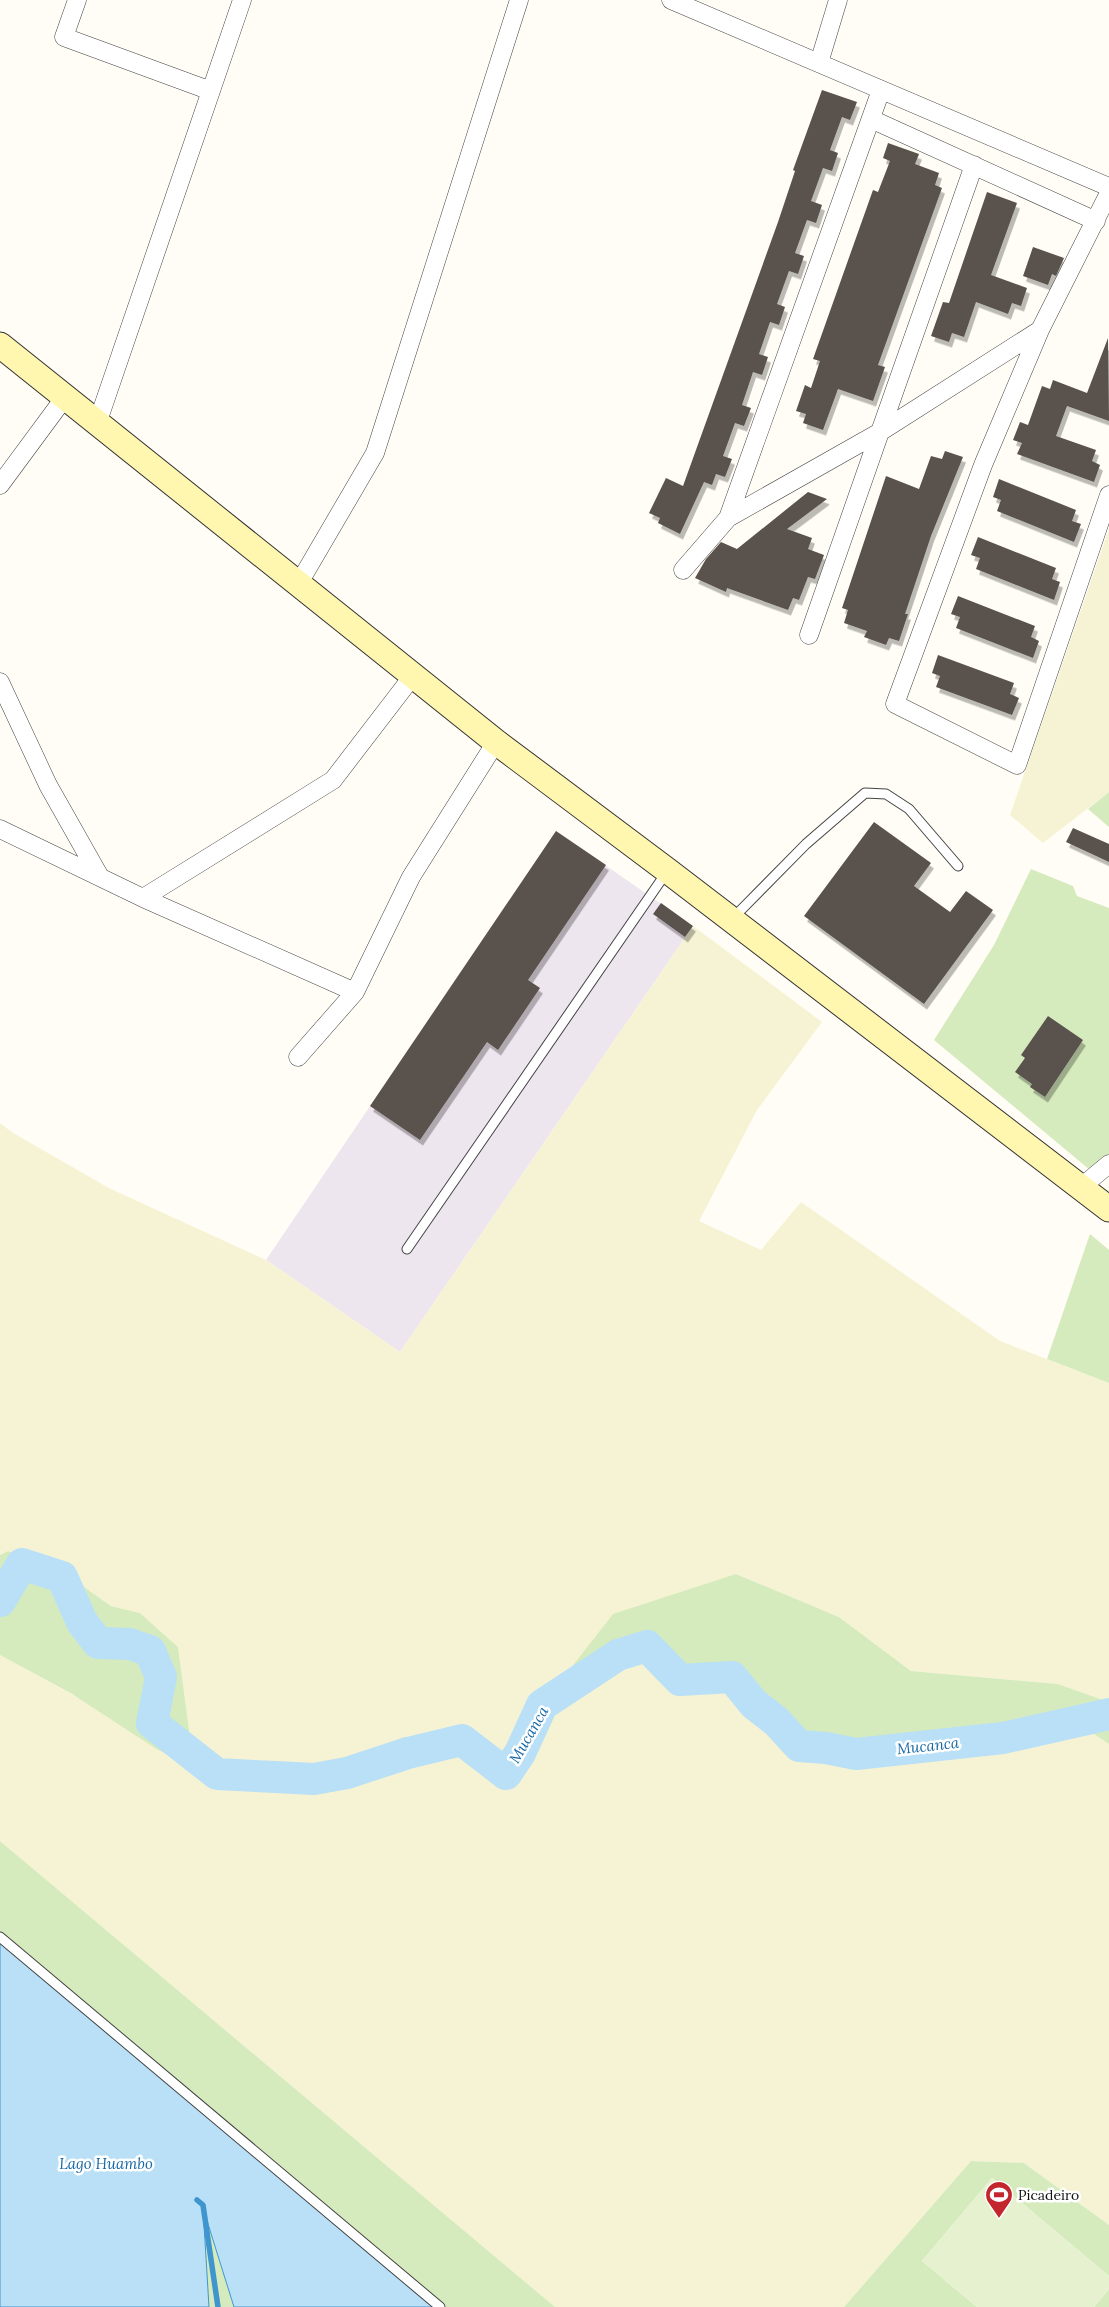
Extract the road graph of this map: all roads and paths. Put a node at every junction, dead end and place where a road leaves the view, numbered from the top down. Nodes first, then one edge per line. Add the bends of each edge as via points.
1 (77, 0) edge
2 (242, 0) edge
3 (519, 0) edge
4 (671, 0) edge
5 (838, 0) edge
6 (819, 63) junction
7 (881, 90) junction
8 (211, 91) junction
9 (871, 119) junction
10 (974, 165) junction
11 (1105, 204) edge
12 (1040, 330) junction
13 (0, 345) edge
14 (65, 397) junction
15 (98, 422) junction
16 (880, 432) junction
17 (0, 485) edge
18 (1109, 495) edge
19 (728, 518) junction
20 (683, 570) dead end
21 (299, 583) junction
22 (809, 635) dead end
23 (412, 676) junction
24 (0, 682) edge
25 (496, 742) junction
26 (0, 829) edge
27 (958, 866) dead end
28 (668, 871) junction
29 (100, 877) junction
30 (143, 898) junction
31 (732, 920) junction
32 (355, 992) junction
33 (298, 1057) dead end
34 (1109, 1164) edge
35 (1080, 1188) junction
36 (1109, 1209) edge
37 (407, 1250) dead end
38 (0, 1937) edge
39 (440, 2307) edge

1 - 8 street via 64,37
2 - 8 street
3 - 21 street via 376,453
4 - 6 street
5 - 6 street
6 - 7 street
7 - 9 street
7 - 11 street
8 - 15 street
9 - 10 street
9 - 19 street
10 - 11 street
10 - 16 street
11 - 12 street
12 - 16 street
12 - 18 street via 983,465 895,704 1017,765
13 - 14 street
14 - 15 street
14 - 17 street
15 - 21 street
16 - 19 street
16 - 22 street
19 - 20 street
21 - 23 street
23 - 25 street
23 - 30 street via 333,780
24 - 29 street via 48,785
25 - 28 street
25 - 32 street via 411,877
26 - 29 street
27 - 31 lane via 909,809 886,794 865,794 806,844
28 - 31 street
28 - 37 lane
29 - 30 street
30 - 32 street
31 - 35 street
32 - 33 street
34 - 35 street
35 - 36 street
38 - 39 lane

